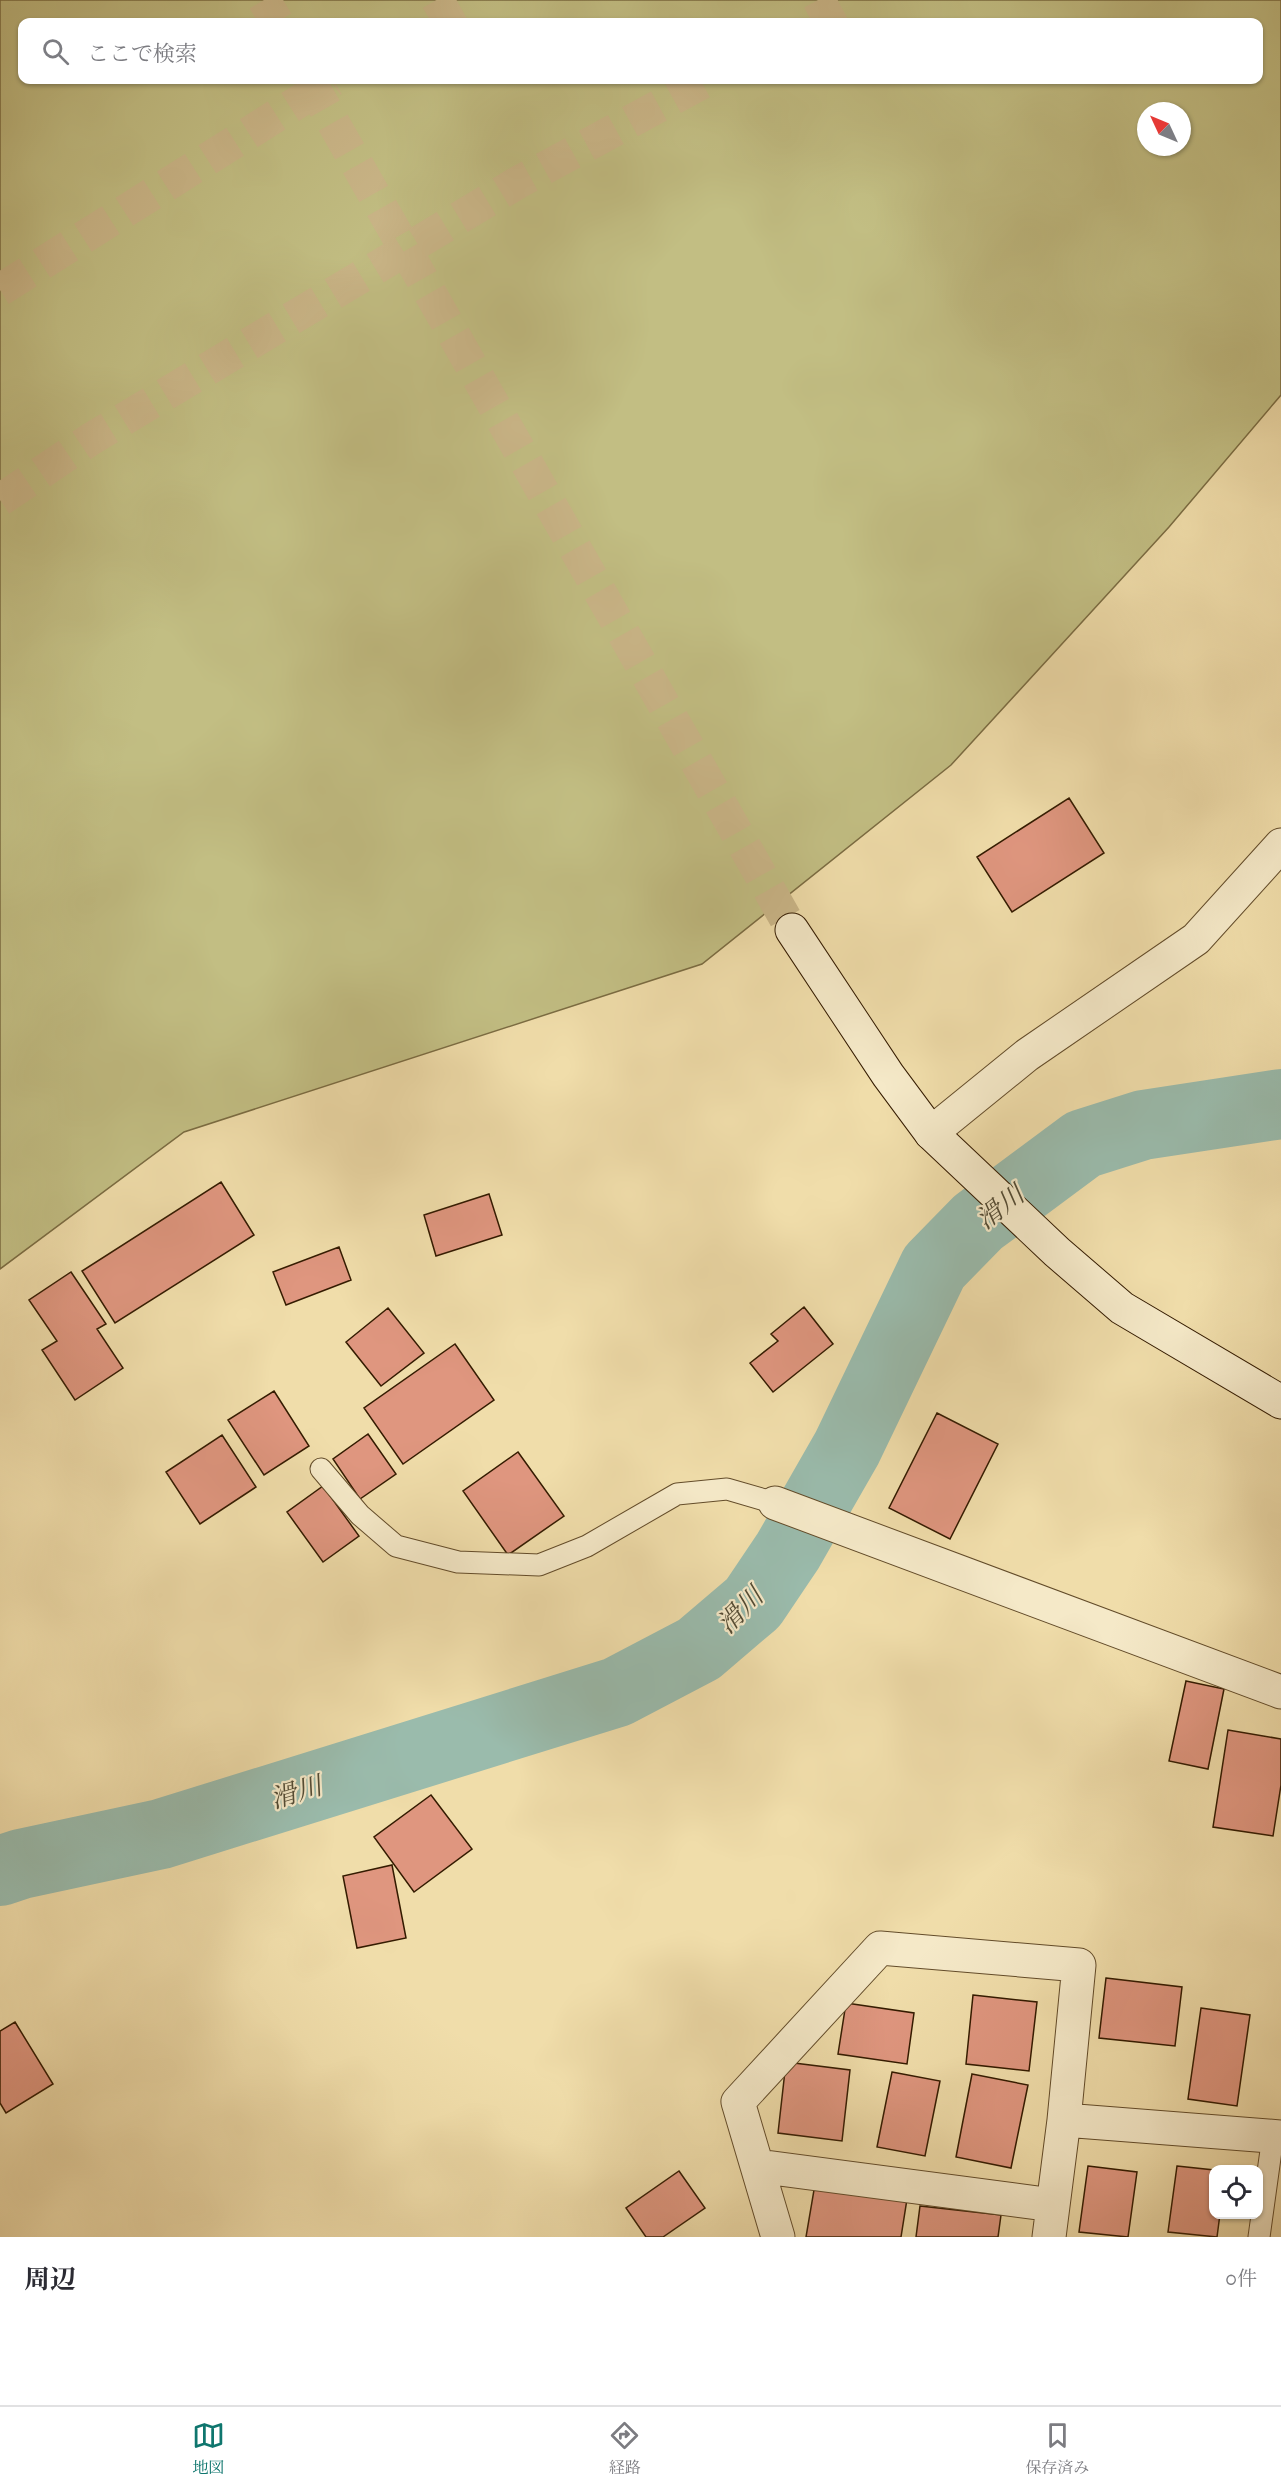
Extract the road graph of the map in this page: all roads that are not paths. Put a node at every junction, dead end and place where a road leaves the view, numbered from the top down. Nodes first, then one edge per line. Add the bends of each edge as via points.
1 (1281, 845) edge
2 (792, 930) tunnel mouth
3 (931, 1133) junction
4 (1281, 1402) edge
5 (321, 1469) dead end
6 (776, 1503) joint
7 (1281, 1692) edge
8 (1064, 2120) junction
9 (1277, 2136) edge
10 (757, 2166) junction
11 (1053, 2205) junction
12 (778, 2237) edge
13 (1049, 2237) edge
14 (1258, 2237) edge

1 - 3 street via 1196,939 1027,1055
2 - 3 street
3 - 4 street via 1122,1308
5 - 6 lane via 360,1515 396,1546 458,1562 539,1565 587,1546 676,1494 727,1489
6 - 7 street
8 - 9 street
8 - 10 street via 1079,1965 880,1948 738,2102
8 - 11 street
9 - 14 lane
10 - 11 street
10 - 12 street
11 - 13 street

